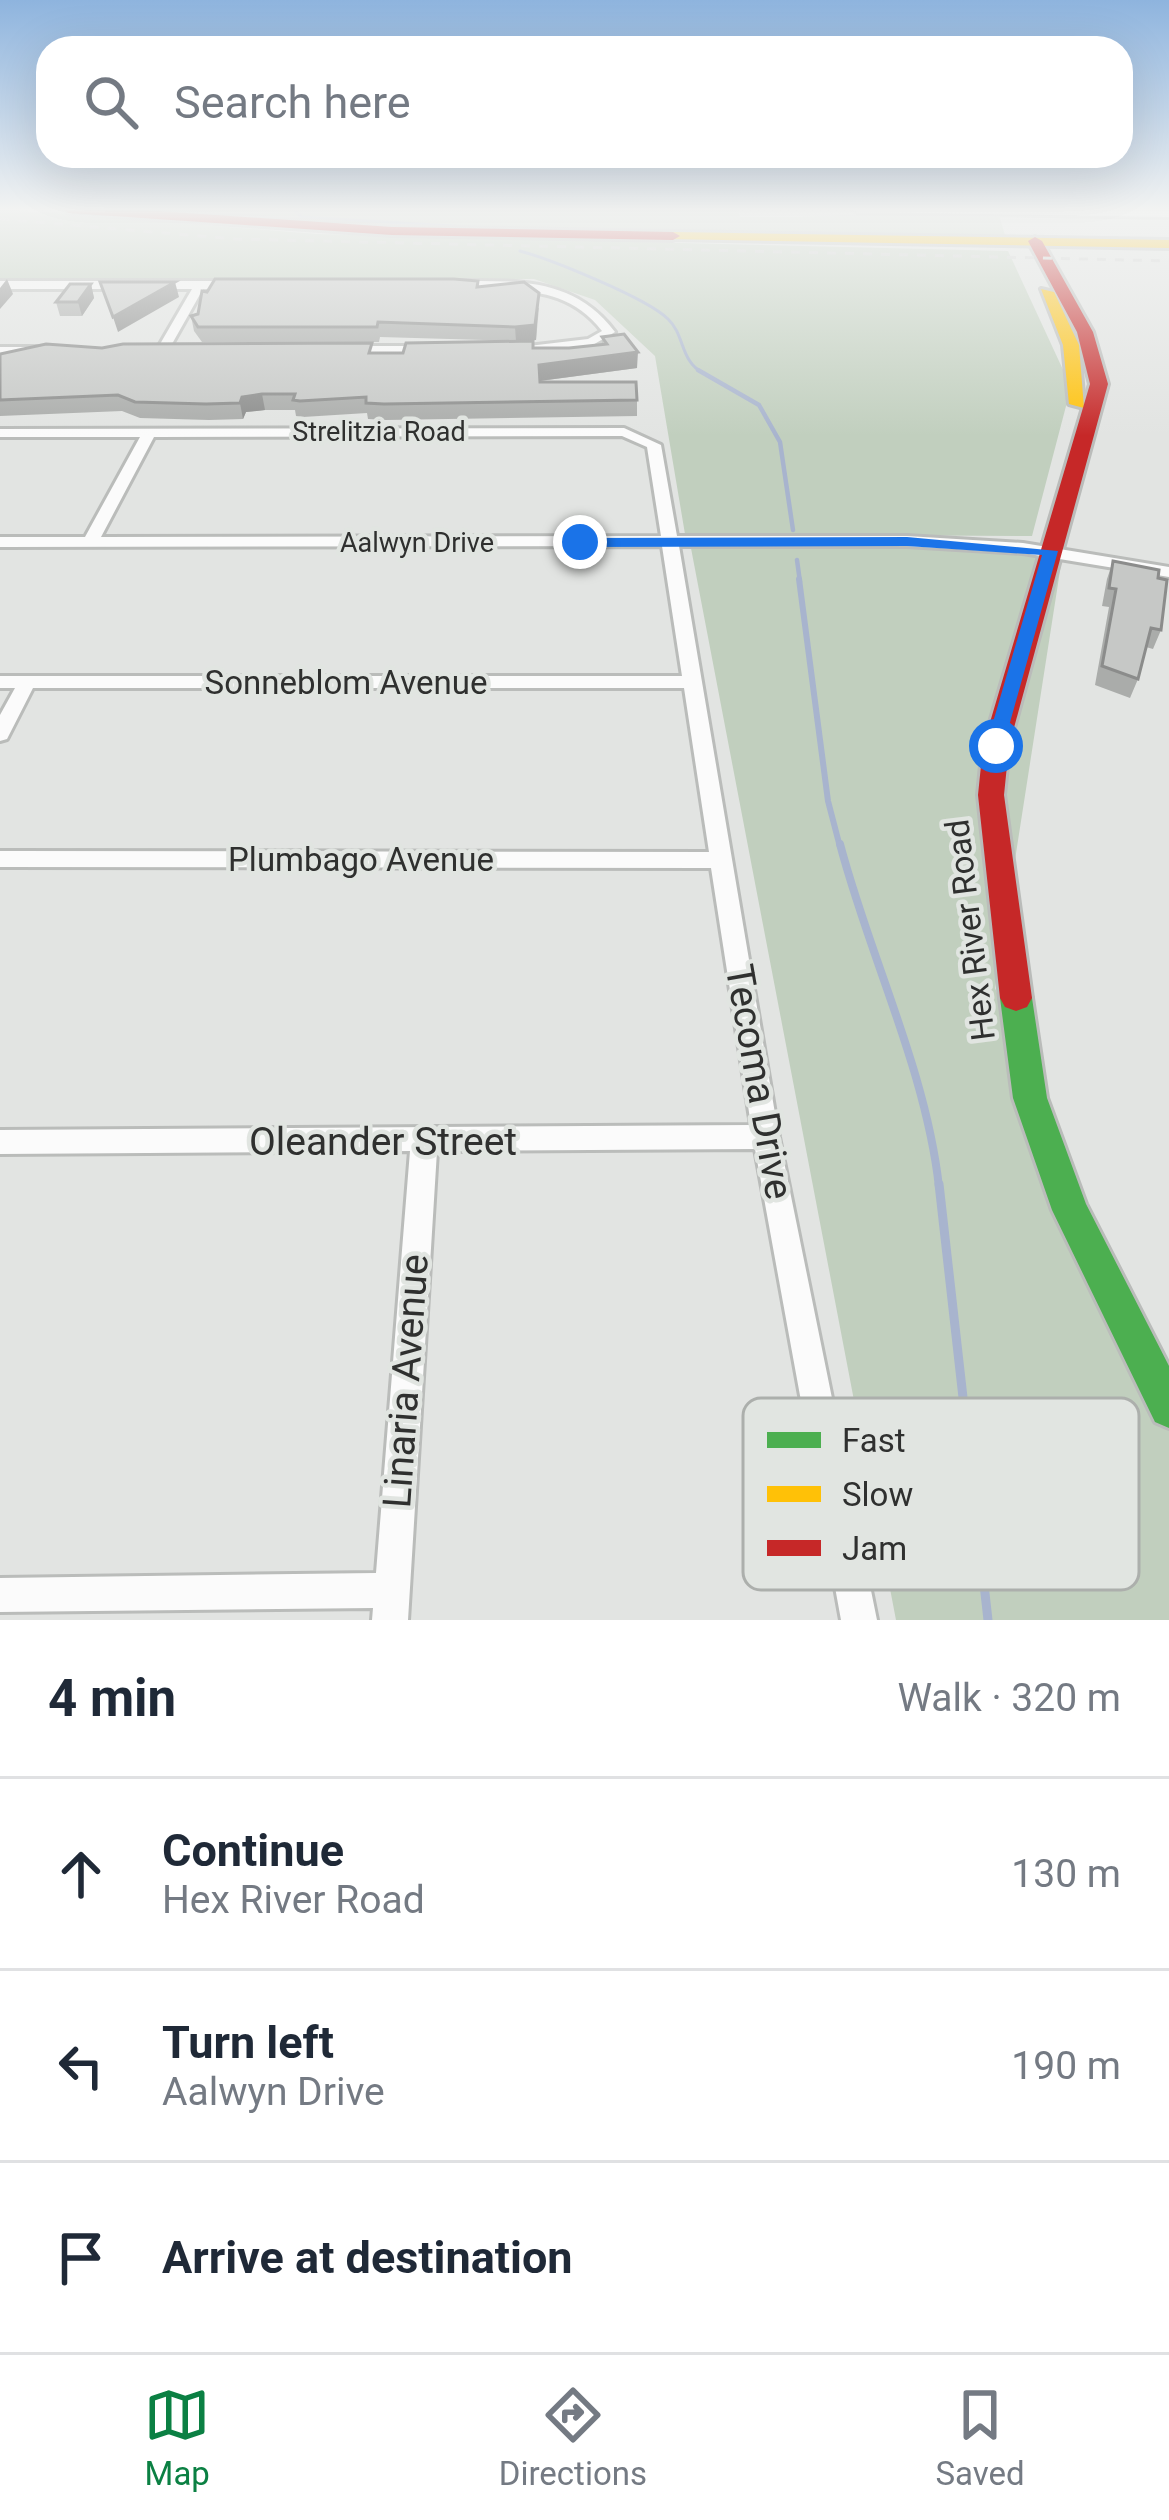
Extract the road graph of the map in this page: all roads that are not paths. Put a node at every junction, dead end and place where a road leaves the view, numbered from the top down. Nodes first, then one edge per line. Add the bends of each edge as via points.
1 (0, 285) edge
2 (247, 285) edge
3 (428, 285) edge
4 (1045, 285) edge
5 (199, 286) junction
6 (337, 350) edge
7 (449, 350) edge
8 (516, 350) edge
9 (0, 351) edge
10 (46, 351) edge
11 (139, 351) edge
12 (184, 351) edge
13 (162, 352) junction
14 (0, 433) edge
15 (149, 434) junction
16 (0, 542) edge
17 (90, 542) junction
18 (672, 542) junction
19 (1051, 551) junction
20 (1169, 572) edge
21 (0, 682) edge
22 (27, 682) junction
23 (692, 682) junction
24 (0, 734) edge
25 (0, 859) edge
26 (721, 860) junction
27 (766, 1137) junction
28 (0, 1142) edge
29 (424, 1143) junction
30 (816, 1398) edge
31 (1169, 1408) edge
32 (853, 1590) edge
33 (0, 1595) edge
34 (391, 1605) edge
35 (859, 1620) edge

1 - 5 street
2 - 5 street
3 - 8 street via 540,289 586,306 608,329 607,336
4 - 19 main road, Hex River Road via 1071,345 1084,424
5 - 13 street
6 - 7 street
9 - 10 street
11 - 13 street
12 - 13 street
14 - 15 street, Strelitzia Road
15 - 17 street
15 - 18 street, Strelitzia Road via 634,433 654,445
16 - 17 street, Aalwyn Drive
17 - 18 street, Aalwyn Drive
18 - 19 street, Aalwyn Drive via 907,541
18 - 23 street, Tecoma Drive
19 - 20 street, Aalwyn Drive
19 - 31 main road, Hex River Road via 1008,694 991,796 1017,1033 1043,1145
21 - 22 street, Sonneblom Avenue
22 - 23 street, Sonneblom Avenue
22 - 24 street
23 - 26 street, Tecoma Drive
25 - 26 street, Plumbago Avenue
26 - 27 street, Tecoma Drive
27 - 29 street, Oleander Street
27 - 30 street, Tecoma Drive
28 - 29 street, Oleander Street
29 - 34 street, Linaria Avenue
32 - 35 street, Tecoma Drive
33 - 34 street

